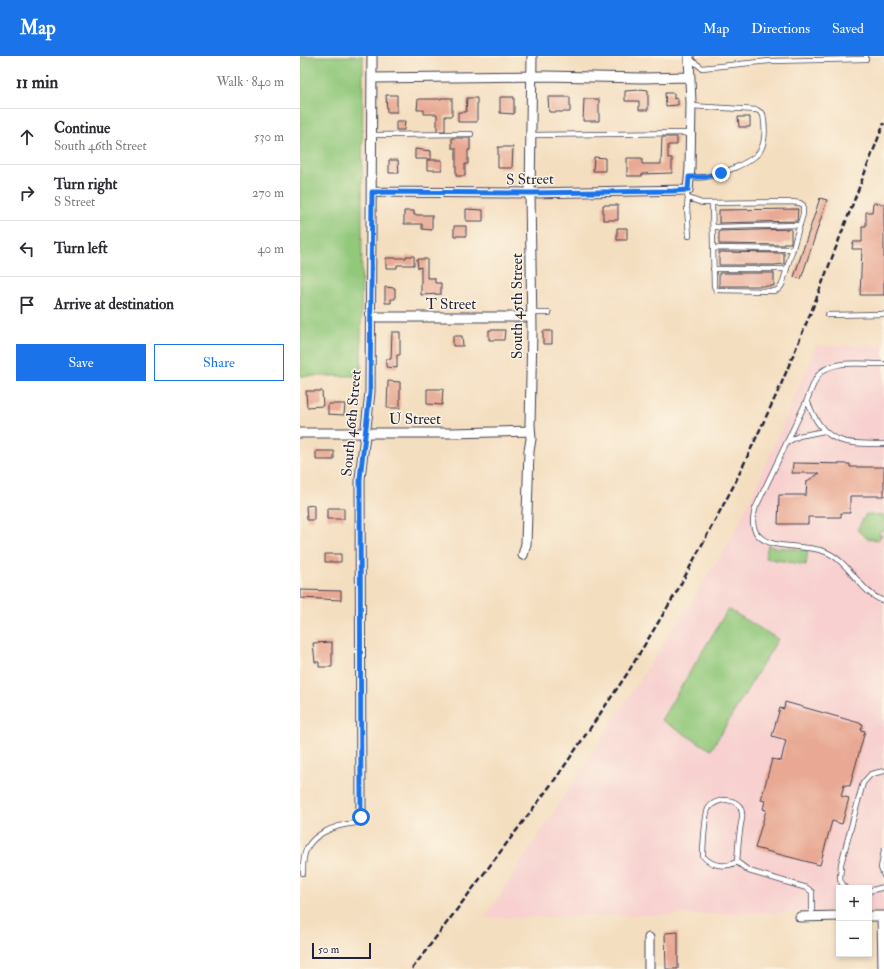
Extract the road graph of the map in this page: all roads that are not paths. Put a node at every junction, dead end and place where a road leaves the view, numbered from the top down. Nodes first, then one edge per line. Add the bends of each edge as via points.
1 (372, 56) edge
2 (532, 56) edge
3 (773, 56) edge
4 (866, 56) edge
5 (689, 57) edge
6 (770, 60) junction
7 (532, 77) junction
8 (689, 77) junction
9 (372, 78) junction
10 (691, 106) junction
11 (690, 133) junction
12 (471, 134) dead end
13 (531, 134) junction
14 (372, 135) junction
15 (689, 177) junction
16 (372, 192) junction
17 (687, 192) junction
18 (530, 193) junction
19 (712, 203) junction
20 (800, 225) junction
21 (713, 227) junction
22 (688, 236) dead end
23 (713, 248) junction
24 (793, 249) junction
25 (713, 269) junction
26 (787, 269) junction
27 (549, 313) dead end
28 (828, 314) dead end
29 (884, 314) edge
30 (531, 315) junction
31 (371, 317) junction
32 (884, 364) edge
33 (807, 400) junction
34 (530, 431) junction
35 (824, 431) junction
36 (300, 433) edge
37 (365, 433) junction
38 (787, 442) junction
39 (884, 444) edge
40 (523, 555) dead end
41 (884, 600) edge
42 (884, 771) edge
43 (361, 817) joint
44 (884, 850) edge
45 (737, 862) junction
46 (303, 873) dead end
47 (884, 876) edge
48 (843, 885) edge
49 (884, 887) edge
50 (872, 890) edge
51 (836, 916) edge
52 (872, 916) edge
53 (883, 916) edge
54 (800, 917) dead end
55 (812, 917) junction
56 (649, 938) dead end
57 (649, 969) edge
58 (883, 969) edge

1 - 9 street, South 46th Street
2 - 7 street, South 45th Street
3 - 6 lane
4 - 6 lane via 866,59
5 - 6 lane via 702,68
5 - 8 street
7 - 8 street
7 - 9 street
7 - 13 street, South 45th Street
8 - 10 street
9 - 14 street, South 46th Street
10 - 11 street
10 - 15 lane via 757,110 764,114 765,123 764,141 760,151 748,162 721,173
11 - 13 lane
11 - 15 street
12 - 14 lane
13 - 18 street, South 45th Street
14 - 16 street, South 46th Street
15 - 17 street
16 - 18 street, S Street
16 - 31 street, South 46th Street
17 - 18 street, S Street
17 - 19 lane via 702,203
17 - 22 lane
18 - 30 street, South 45th Street
19 - 20 lane via 800,203 803,205
19 - 21 lane
20 - 21 lane
20 - 24 lane
21 - 23 lane
23 - 24 lane
23 - 25 lane
24 - 26 lane
25 - 26 lane
25 - 26 lane via 716,290 775,291 782,285
27 - 30 lane
28 - 29 lane
30 - 31 street, T Street
30 - 34 street, South 45th Street
31 - 37 street, South 46th Street via 370,392
32 - 33 lane via 834,365 824,368 817,376
33 - 35 lane
33 - 38 lane
34 - 37 street, U Street
34 - 40 street, South 45th Street via 526,544
35 - 38 lane via 799,436
35 - 39 lane via 835,440
36 - 37 street, U Street
37 - 43 street, South 46th Street via 360,486
38 - 41 lane via 754,509 752,524 757,535 779,545 825,552 842,561 870,593
42 - 48 lane via 871,774 863,783 841,864 840,880
43 - 46 lane via 356,822 338,825 309,844 304,856
44 - 47 lane via 881,868
45 - 45 lane via 742,812 737,803 718,801 707,811 703,856 716,865
45 - 55 lane via 749,871 812,892
49 - 50 lane
51 - 55 street
52 - 53 street
53 - 58 street
54 - 55 street
56 - 57 street

